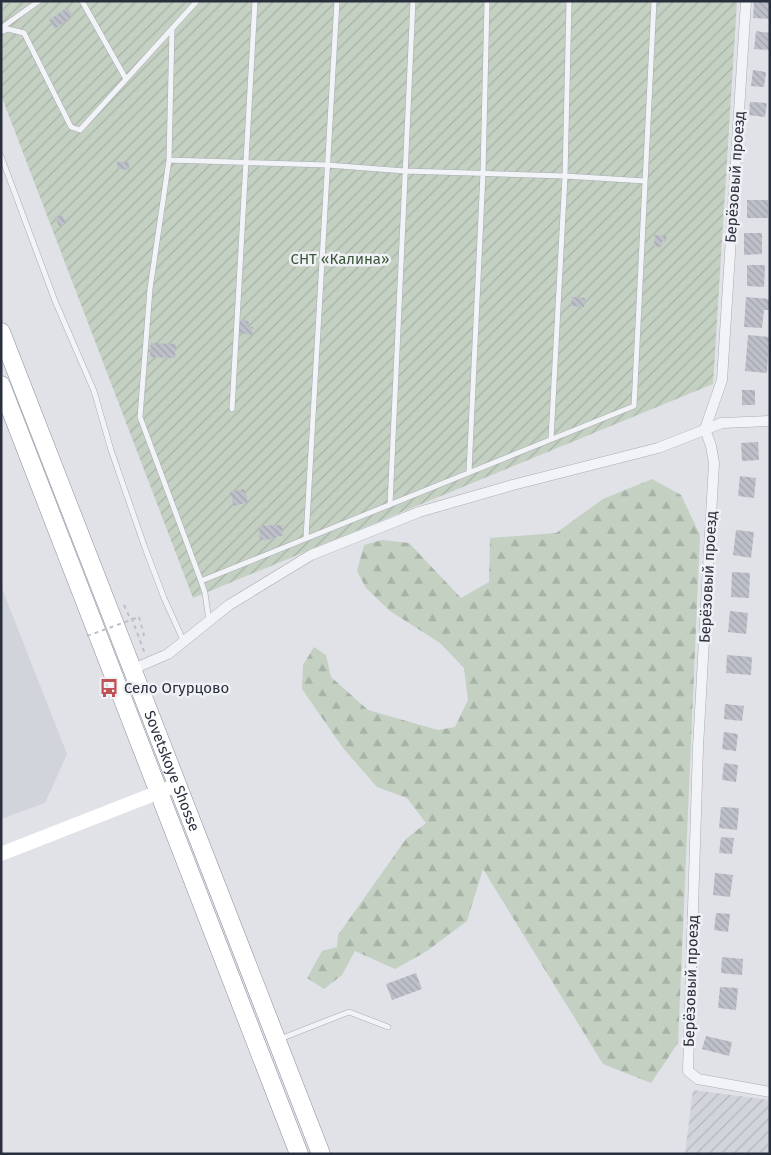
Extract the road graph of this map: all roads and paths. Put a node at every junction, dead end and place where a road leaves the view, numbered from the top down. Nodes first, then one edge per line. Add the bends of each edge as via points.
1 (39, 1) edge
2 (82, 1) edge
3 (255, 1) edge
4 (337, 1) edge
5 (413, 1) edge
6 (487, 1) edge
7 (569, 1) edge
8 (654, 1) edge
9 (746, 1) edge
10 (194, 2) edge
11 (172, 29) junction
12 (1, 30) edge
13 (126, 79) junction
14 (1, 156) edge
15 (169, 160) junction
16 (246, 163) junction
17 (328, 165) junction
18 (405, 171) junction
19 (483, 173) junction
20 (565, 176) junction
21 (645, 181) junction
22 (1, 332) edge
23 (1, 385) edge
24 (232, 409) dead end
25 (770, 422) edge
26 (705, 429) junction
27 (551, 439) junction
28 (469, 472) junction
29 (390, 505) junction
30 (306, 538) junction
31 (201, 581) junction
32 (124, 605) dead end
33 (209, 621) junction
34 (86, 636) dead end
35 (139, 638) junction
36 (184, 642) junction
37 (158, 658) junction
38 (132, 669) junction
39 (177, 785) junction
40 (159, 792) junction
41 (1, 854) edge
42 (388, 1027) dead end
43 (277, 1040) junction
44 (770, 1092) edge
45 (299, 1154) edge
46 (321, 1154) edge

1 - 12 lane
2 - 13 lane
3 - 16 lane
4 - 17 lane
5 - 18 lane
6 - 19 lane
7 - 20 lane
8 - 21 lane
9 - 26 street, Берёзовый проезд via 722,380
10 - 11 lane
11 - 13 lane
11 - 15 lane
12 - 13 lane via 24,33 71,127 80,130
14 - 36 lane via 55,300 94,391 144,545
15 - 16 lane
15 - 31 lane via 150,289 140,417
16 - 17 lane
16 - 24 lane
17 - 18 lane
17 - 30 lane
18 - 19 lane
18 - 29 lane
19 - 20 lane
19 - 28 lane
20 - 21 lane
20 - 27 lane
21 - 27 lane via 634,406
22 - 38 highway, Sovetskoye Shosse
23 - 40 highway, Sovetskoye Shosse
25 - 26 street via 722,422
26 - 33 street via 658,448 419,512 311,555 229,605
26 - 44 street, Берёзовый проезд via 714,463 698,747 688,1071 698,1079
27 - 28 lane
28 - 29 lane
29 - 30 lane
30 - 31 lane
31 - 33 lane
32 - 35 path
33 - 36 street
34 - 35 path, bridge via 139,617 144,635
35 - 37 path via 145,654
36 - 37 street
37 - 38 street
38 - 39 highway, Sovetskoye Shosse
39 - 40 street
39 - 43 highway, Sovetskoye Shosse
40 - 41 street
40 - 45 highway, Sovetskoye Shosse
42 - 43 lane via 349,1012
43 - 46 highway, Sovetskoye Shosse

